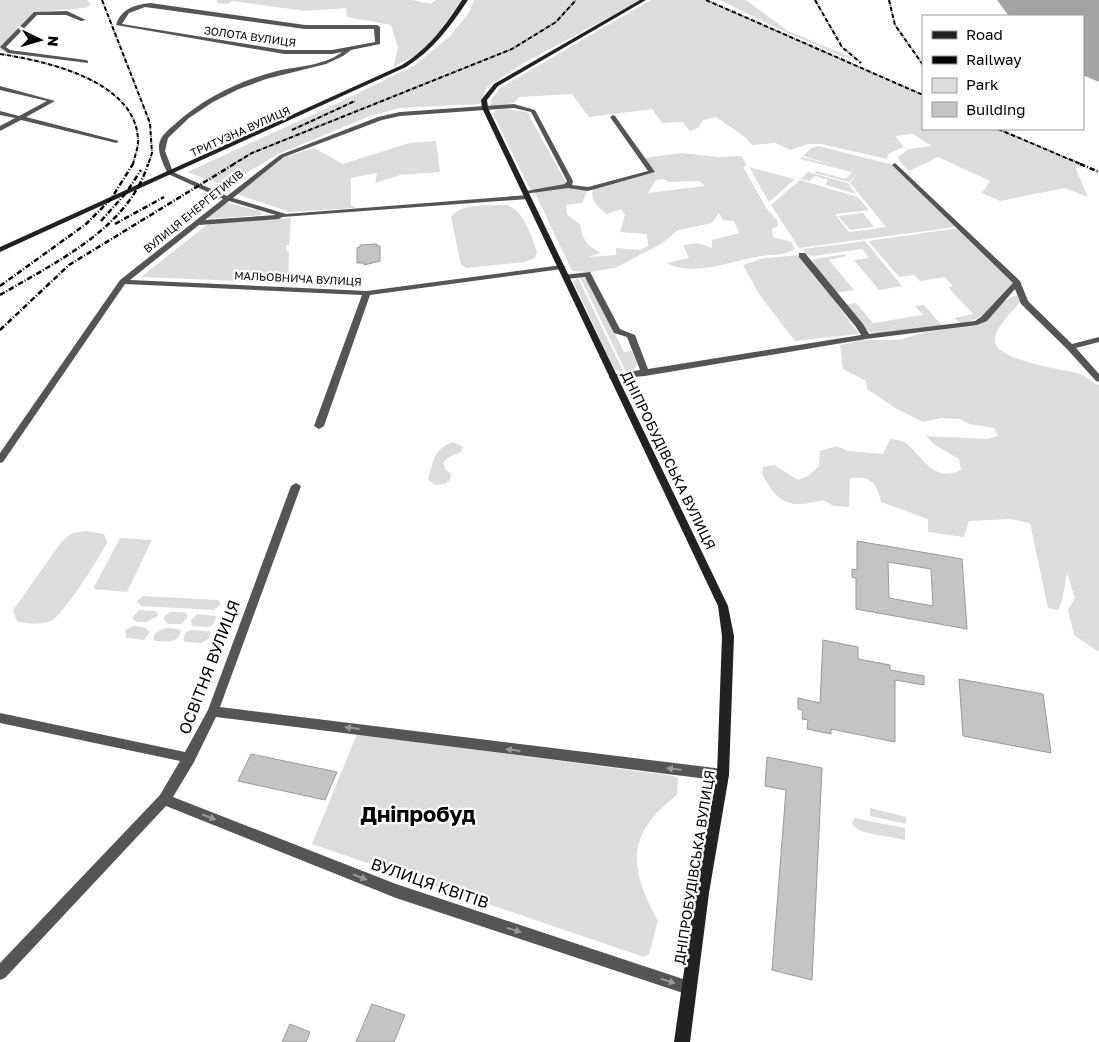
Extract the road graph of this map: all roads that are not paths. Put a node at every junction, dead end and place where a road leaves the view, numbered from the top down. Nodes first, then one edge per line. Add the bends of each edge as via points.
1 (465, 0) edge
2 (644, 0) edge
3 (83, 20) dead end
4 (349, 48) junction
5 (332, 52) junction
6 (332, 61) junction
7 (86, 62) dead end
8 (0, 88) edge
9 (486, 108) junction
10 (0, 113) edge
11 (614, 117) dead end
12 (20, 118) junction
13 (0, 129) edge
14 (116, 141) dead end
15 (895, 165) dead end
16 (170, 173) junction
17 (568, 186) junction
18 (527, 195) junction
19 (226, 198) junction
20 (286, 216) junction
21 (198, 223) junction
22 (1, 248) edge
23 (802, 255) dead end
24 (564, 272) junction
25 (123, 282) junction
26 (1017, 283) junction
27 (367, 293) junction
28 (866, 337) junction
29 (1099, 340) edge
30 (1070, 347) junction
31 (645, 373) junction
32 (613, 377) junction
33 (1099, 379) edge
34 (319, 426) dead end
35 (0, 460) edge
36 (296, 486) dead end
37 (213, 711) junction
38 (0, 718) edge
39 (190, 758) junction
40 (723, 775) junction
41 (164, 799) junction
42 (0, 973) edge
43 (689, 988) junction
44 (682, 1042) edge

1 - 16 street, ТРИТУЗНА ВУЛИЦЯ via 437,42 404,66
2 - 9 street via 496,85 484,100
3 - 7 street via 67,13 36,13 3,47 8,51
4 - 5 street, ЗОЛОТА ВУЛИЦЯ
4 - 5 street, ЗОЛОТА ВУЛИЦЯ via 378,43 377,27 305,27 150,5 128,10 119,25 265,50
4 - 6 street
5 - 6 street via 337,55
6 - 16 street via 246,84 187,115 166,136 162,148
8 - 12 street via 52,101
9 - 17 street, ВУЛИЦЯ ЕНЕРГЕТИКІВ via 514,106 533,111 570,182
9 - 18 street, ДНІПРОБУДІВСЬКА ВУЛИЦЯ
9 - 19 street, ВУЛИЦЯ ЕНЕРГЕТИКІВ via 380,118 282,156
10 - 12 street
11 - 17 street via 652,172 588,189
12 - 13 street
12 - 14 street
15 - 26 street
16 - 19 street
16 - 22 street, ТРИТУЗНА ВУЛИЦЯ
17 - 18 street
18 - 20 street
18 - 24 street, ДНІПРОБУДІВСЬКА ВУЛИЦЯ
19 - 20 street
19 - 21 street, ВУЛИЦЯ ЕНЕРГЕТИКІВ
20 - 21 street
21 - 25 street, ВУЛИЦЯ ЕНЕРГЕТИКІВ
23 - 28 street
24 - 27 street, МАЛЬОВНИЧА ВУЛИЦЯ
24 - 31 street, МАЛЬОВНИЧА ВУЛИЦЯ via 587,274 617,331 631,335
24 - 32 street, ДНІПРОБУДІВСЬКА ВУЛИЦЯ
25 - 27 street, МАЛЬОВНИЧА ВУЛИЦЯ
25 - 35 street, ВУЛИЦЯ ЕНЕРГЕТИКІВ
26 - 28 street via 977,323
26 - 30 street via 1024,302
27 - 34 street
28 - 31 street
29 - 30 street
30 - 33 street
31 - 32 street
32 - 40 street, ДНІПРОБУДІВСЬКА ВУЛИЦЯ via 724,606 728,636
36 - 37 street, ОСВІТНЯ ВУЛИЦЯ
37 - 39 street, ОСВІТНЯ ВУЛИЦЯ
40 -> 37 street
38 - 39 street
39 - 41 street, ОСВІТНЯ ВУЛИЦЯ
40 - 43 street, ДНІПРОБУДІВСЬКА ВУЛИЦЯ
41 - 42 street, ОСВІТНЯ ВУЛИЦЯ
41 -> 43 street, ВУЛИЦЯ КВІТІВ via 396,891
43 - 44 street, ДНІПРОБУДІВСЬКА ВУЛИЦЯ

